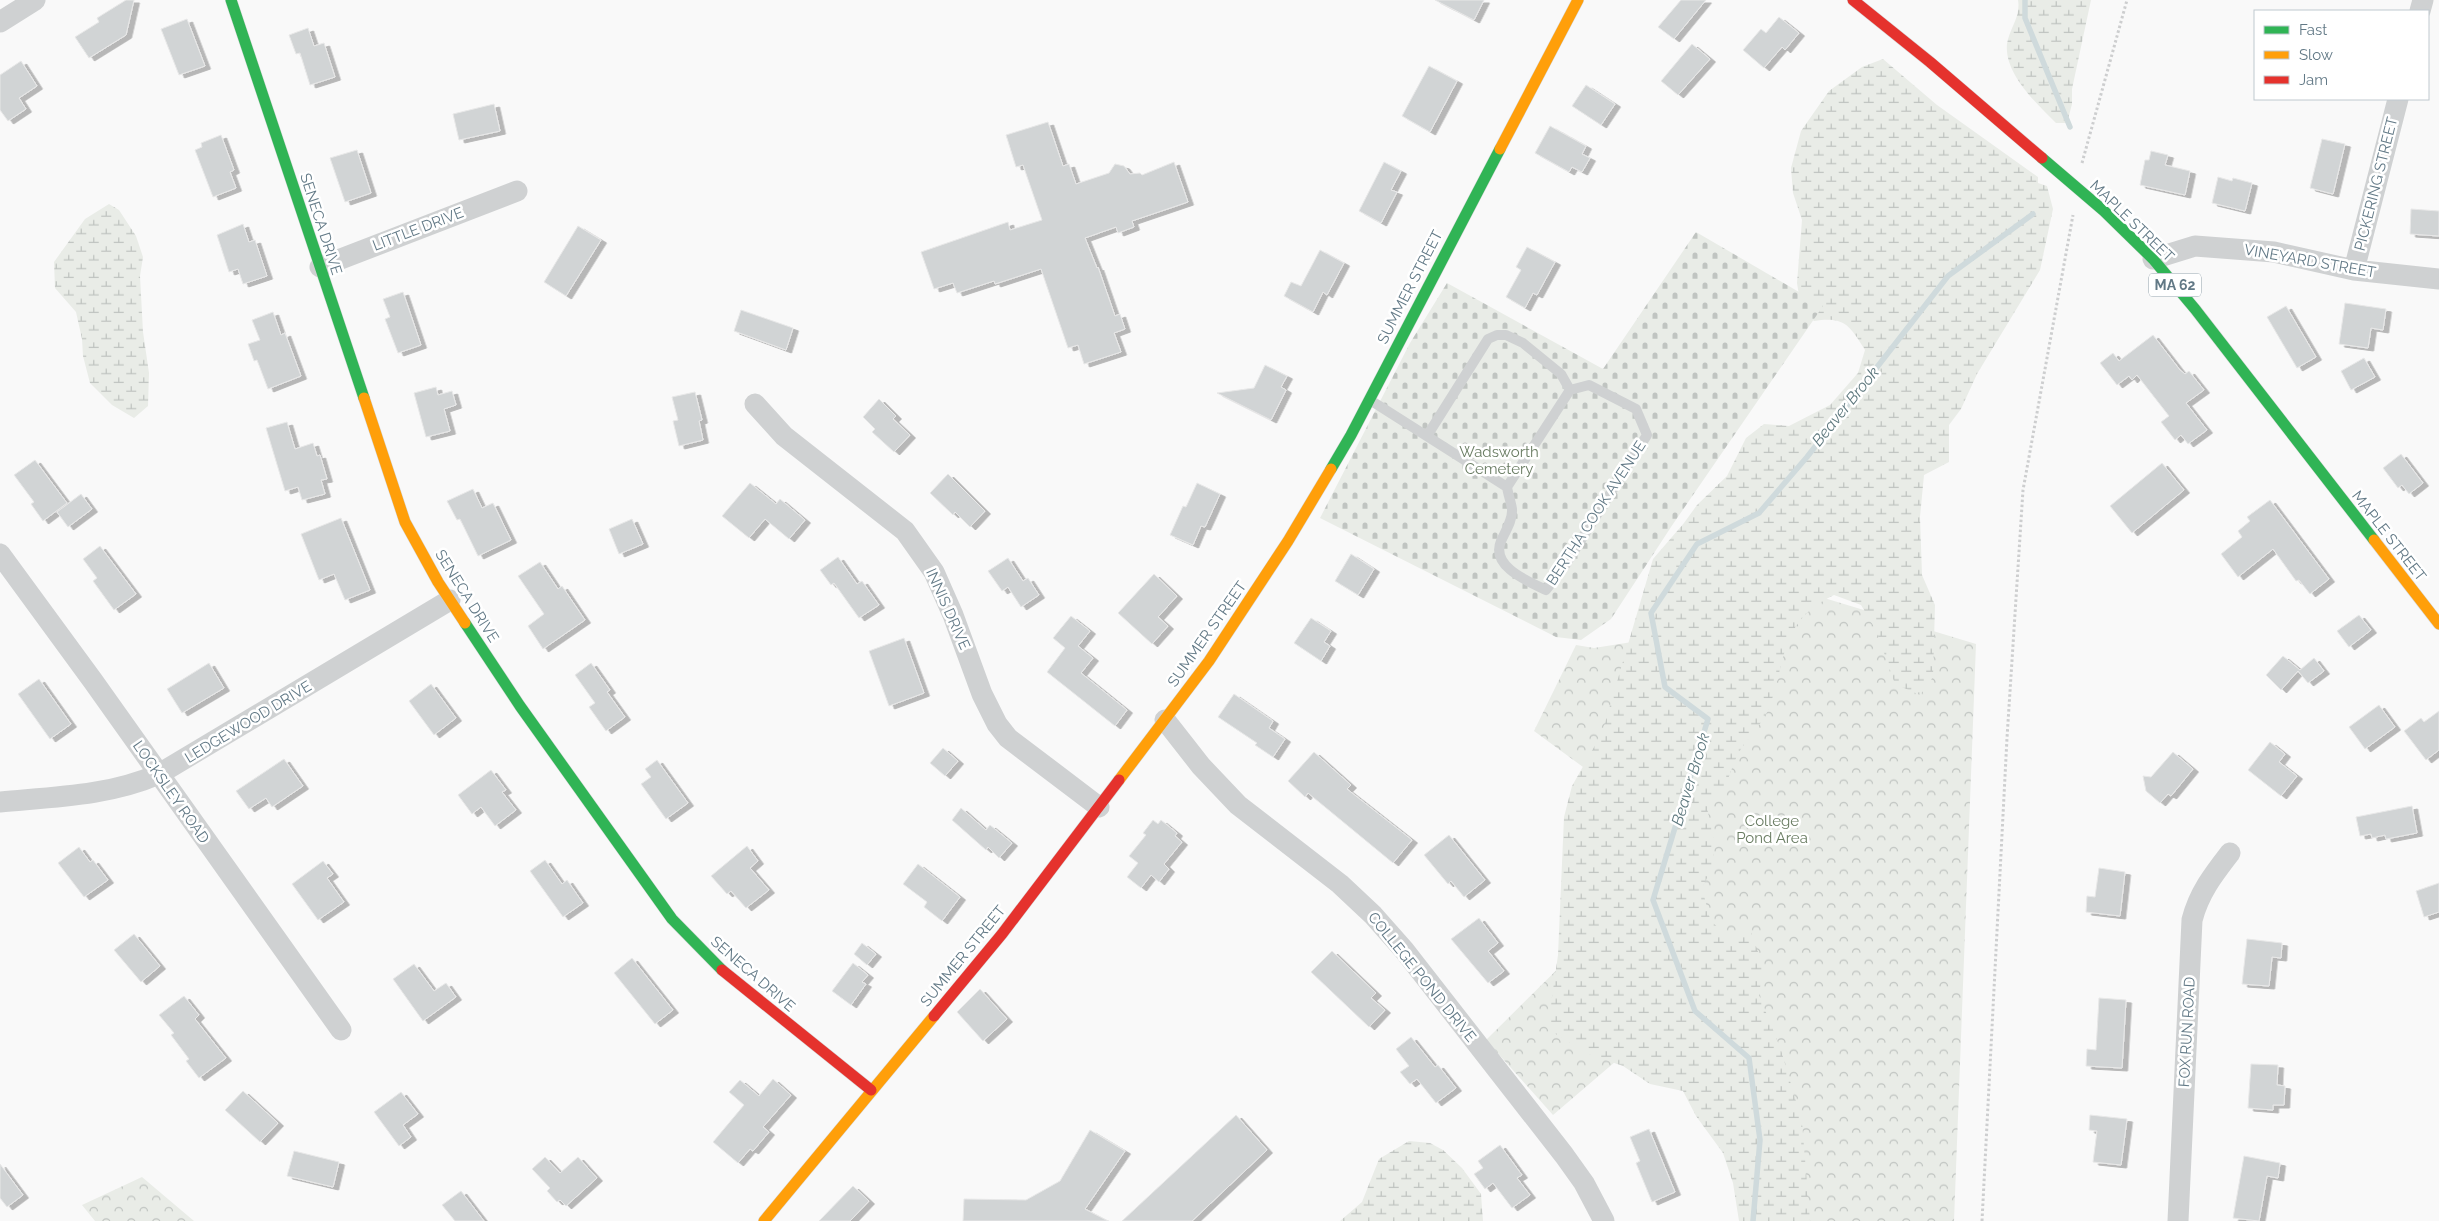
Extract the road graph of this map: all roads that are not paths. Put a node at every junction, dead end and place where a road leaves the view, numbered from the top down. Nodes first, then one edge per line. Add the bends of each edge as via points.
1 (35, 0) edge
2 (231, 0) edge
3 (1578, 0) edge
4 (1853, 0) edge
5 (0, 22) edge
6 (2398, 100) edge
7 (517, 191) dead end
8 (2153, 259) junction
9 (320, 267) junction
10 (2354, 270) junction
11 (2439, 279) edge
12 (1570, 390) junction
13 (1369, 400) junction
14 (755, 404) dead end
15 (1427, 436) junction
16 (1507, 487) junction
17 (0, 554) edge
18 (450, 600) junction
19 (2439, 624) edge
20 (1165, 720) junction
21 (159, 774) junction
22 (0, 802) edge
23 (1099, 807) junction
24 (2230, 853) dead end
25 (341, 1030) dead end
26 (871, 1090) junction
27 (764, 1221) edge
28 (1604, 1221) edge
29 (2178, 1221) edge

1 - 5 street
2 - 9 street, SENECA DRIVE
3 - 13 street, SUMMER STREET
4 - 8 street, MAPLE STREET / MA 62 via 2039,155
6 - 10 street, PICKERING STREET
7 - 9 street, LITTLE DRIVE
8 - 10 street, VINEYARD STREET via 2195,246 2274,252
8 - 19 street, MAPLE STREET / MA 62
9 - 18 street, SENECA DRIVE via 405,522
10 - 11 street, VINEYARD STREET
12 - 15 lane via 1561,374 1523,343 1506,335 1497,335 1488,339
12 - 16 lane
12 - 16 lane, BERTHA COOK AVENUE via 1589,385 1636,409 1647,435 1564,567 1546,590 1514,574 1503,561 1499,550 1507,534 1512,510
13 - 15 lane
13 - 20 street, SUMMER STREET via 1288,541 1209,661
14 - 23 street, INNIS DRIVE via 784,436 905,531 934,572 997,724 1008,738
15 - 16 lane
17 - 21 street, LOCKSLEY ROAD
18 - 21 street, LEDGEWOOD DRIVE
18 - 26 street, SENECA DRIVE via 520,706 672,919 727,975
20 - 23 street, SUMMER STREET
20 - 28 street, COLLEGE POND DRIVE via 1220,787 1357,899 1404,950 1564,1155 1584,1183
21 - 22 street, LEDGEWOOD DRIVE via 138,784 86,794
21 - 25 street, LOCKSLEY ROAD
23 - 26 street, SUMMER STREET via 1002,934
24 - 29 street, FOX RUN ROAD via 2204,887 2192,920
26 - 27 street, SUMMER STREET

